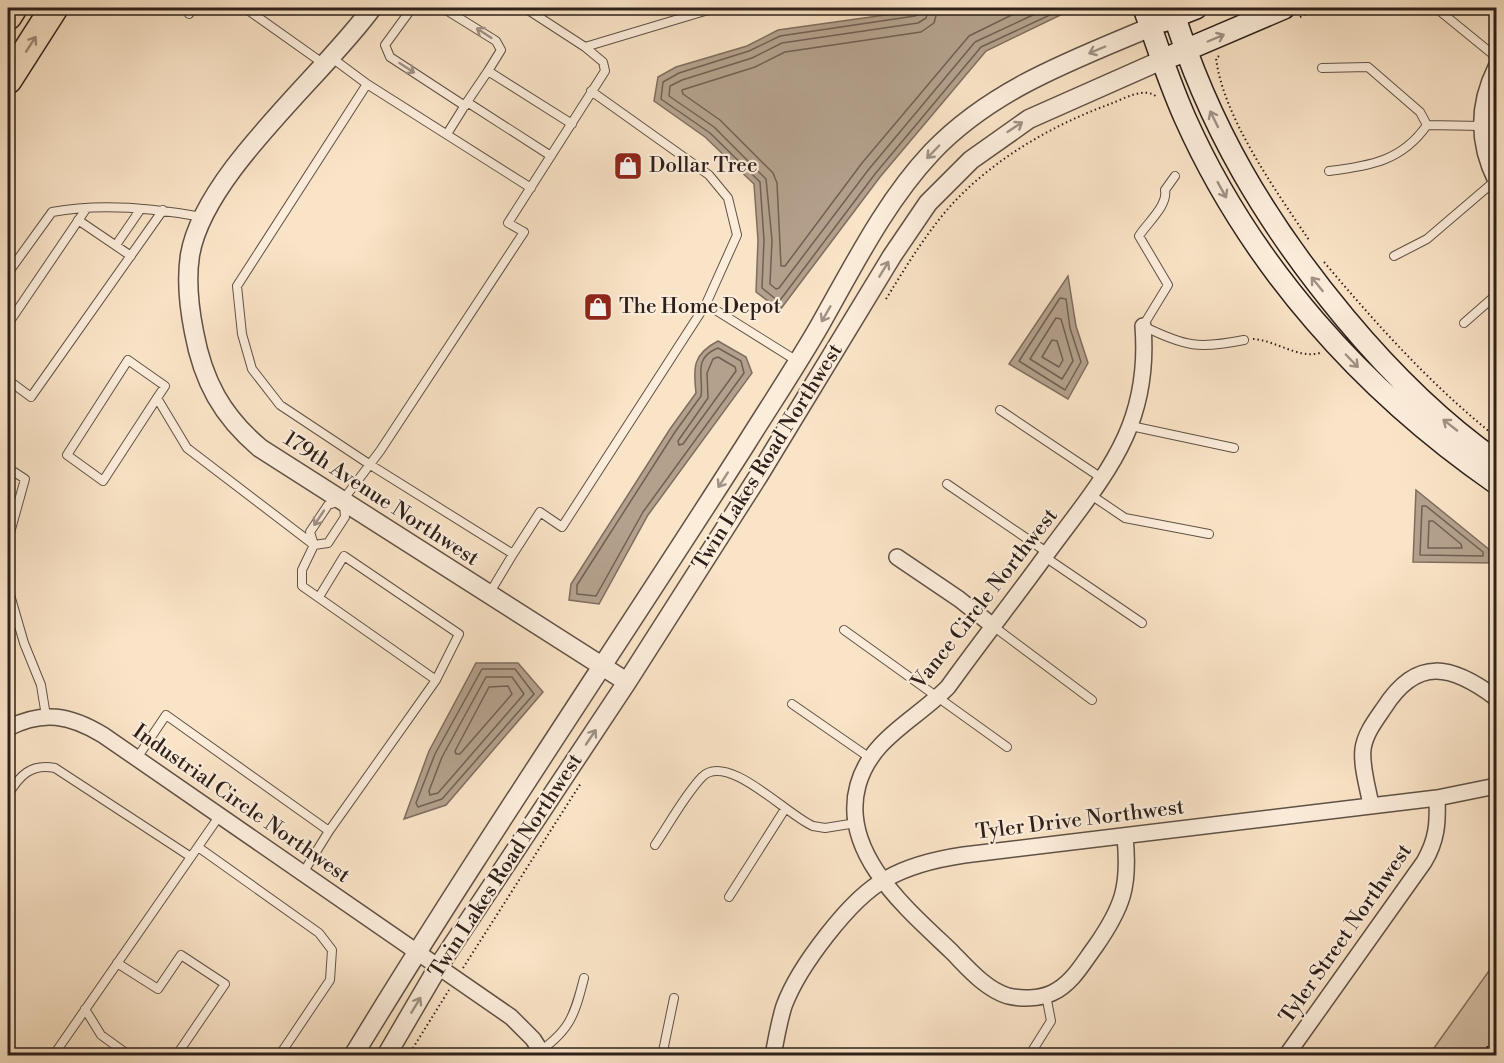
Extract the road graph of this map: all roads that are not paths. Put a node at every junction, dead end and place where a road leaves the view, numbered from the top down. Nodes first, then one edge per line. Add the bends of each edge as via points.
1 (13, 8) edge
2 (54, 8) edge
3 (245, 8) edge
4 (372, 8) edge
5 (412, 8) edge
6 (444, 8) edge
7 (525, 8) edge
8 (715, 8) edge
9 (1196, 8) edge
10 (1284, 8) edge
11 (1436, 8) edge
12 (1173, 12) edge
13 (8, 16) edge
14 (1147, 17) edge
15 (585, 47) junction
16 (1186, 50) junction
17 (1497, 57) edge
18 (1162, 60) junction
19 (328, 62) junction
20 (1497, 67) edge
21 (1322, 68) dead end
22 (488, 70) junction
23 (8, 80) edge
24 (367, 84) junction
25 (591, 91) junction
26 (466, 104) junction
27 (572, 124) junction
28 (1428, 125) junction
29 (1482, 126) junction
30 (447, 134) junction
31 (551, 156) junction
32 (1329, 171) dead end
33 (1175, 176) dead end
34 (1496, 180) edge
35 (531, 188) junction
36 (86, 209) junction
37 (140, 210) junction
38 (164, 210) junction
39 (203, 217) junction
40 (78, 220) junction
41 (116, 245) junction
42 (131, 256) junction
43 (1394, 256) dead end
44 (8, 273) edge
45 (1497, 295) edge
46 (706, 304) junction
47 (1464, 323) dead end
48 (8, 324) edge
49 (1143, 326) junction
50 (1244, 340) road end
51 (797, 361) junction
52 (8, 381) edge
53 (157, 399) junction
54 (1000, 410) dead end
55 (1131, 426) junction
56 (1234, 448) dead end
57 (1497, 461) edge
58 (369, 464) junction
59 (8, 468) edge
60 (1103, 479) junction
61 (1497, 483) edge
62 (947, 484) dead end
63 (1091, 495) junction
64 (343, 500) junction
65 (1209, 534) dead end
66 (8, 540) edge
67 (314, 545) junction
68 (513, 554) junction
69 (1046, 555) junction
70 (897, 557) dead end
71 (8, 588) edge
72 (488, 594) junction
73 (318, 597) junction
74 (1142, 623) dead end
75 (993, 626) junction
76 (844, 630) dead end
77 (604, 666) junction
78 (436, 680) junction
79 (627, 682) junction
80 (938, 697) junction
81 (1497, 698) edge
82 (1092, 700) dead end
83 (792, 704) dead end
84 (46, 716) junction
85 (8, 728) edge
86 (1007, 747) dead end
87 (137, 758) junction
88 (870, 758) junction
89 (1497, 786) edge
90 (8, 795) edge
91 (1437, 798) junction
92 (1371, 805) junction
93 (785, 809) junction
94 (220, 815) junction
95 (856, 823) junction
96 (329, 831) junction
97 (1125, 837) junction
98 (655, 845) dead end
99 (198, 847) junction
100 (191, 857) junction
101 (303, 873) junction
102 (883, 880) junction
103 (729, 897) dead end
104 (416, 951) junction
105 (117, 963) junction
106 (438, 967) junction
107 (584, 978) dead end
108 (1046, 995) junction
109 (674, 998) dead end
110 (85, 1009) junction
111 (539, 1054) edge
112 (52, 1056) edge
113 (130, 1056) edge
114 (176, 1056) edge
115 (279, 1056) edge
116 (352, 1056) edge
117 (386, 1056) edge
118 (662, 1056) edge
119 (773, 1056) edge
120 (1029, 1056) edge
121 (1286, 1056) edge

1 - 13 highway
23 -> 2 highway
3 - 19 lane
4 - 19 street, 179th Avenue Northwest
5 -> 26 lane via 385,45 390,57
22 -> 6 lane via 501,50 496,41
7 - 15 lane
8 - 15 lane
9 - 12 main road, Twin Lakes Road Northwest
16 -> 10 main road, Twin Lakes Road Northwest
11 - 17 lane
12 - 14 main road, Twin Lakes Road Northwest
12 - 16 main road
14 - 18 main road
14 -> 51 street, Twin Lakes Road Northwest via 1006,93 933,151 874,229
15 - 25 lane via 603,62 605,71
16 - 18 main road, Twin Lakes Road Northwest
57 -> 16 main road via 1431,409 1380,360 1313,280 1244,177 1209,108
18 -> 61 main road via 1221,189 1293,296 1372,381 1418,423
79 -> 18 street, Twin Lakes Road Northwest via 928,203 971,160 1029,119
19 - 24 lane
19 - 39 street, 179th Avenue Northwest via 248,152
20 - 29 street via 1484,100
21 - 28 lane via 1368,67 1420,112
22 - 26 lane
22 - 27 lane
24 - 30 lane
24 - 58 lane via 237,286 242,334 252,369 280,405
25 - 27 lane
25 - 46 lane via 709,175 728,198 737,234
26 - 30 lane
26 - 31 lane
27 - 31 lane
28 - 29 lane
28 - 32 lane via 1413,144 1373,165
29 - 34 street via 1484,153
30 - 35 lane
31 - 35 lane
33 - 49 lane via 1165,190 1161,206 1139,236 1168,285
34 - 43 lane via 1427,239
35 - 58 lane via 508,222 524,232
36 - 37 lane
36 - 40 lane
36 - 44 lane via 51,212
37 - 38 lane
37 - 41 lane
38 - 39 lane
38 - 42 lane
39 - 64 street, 179th Avenue Northwest via 190,254 188,293 208,385 228,417 260,448
40 - 41 lane
40 - 48 lane
41 - 42 lane
42 - 52 lane via 31,397
45 - 47 lane
46 - 51 lane
46 - 68 lane via 562,527 540,512
49 - 50 lane via 1167,338 1202,347
49 - 55 street, Vance Circle Northwest via 1145,373
51 -> 77 street, Twin Lakes Road Northwest
53 - 53 lane via 165,386 128,360 67,455 103,481
53 - 67 lane via 187,448
54 - 60 lane
55 - 56 lane
55 - 60 street, Vance Circle Northwest
58 - 64 lane
58 - 68 lane
59 - 66 lane via 25,479
60 - 63 street, Vance Circle Northwest
62 - 69 lane
63 - 65 lane via 1125,518
63 - 69 street, Vance Circle Northwest
64 -> 67 lane via 328,505 310,532
64 - 67 lane via 345,517 328,543
64 - 72 street, 179th Avenue Northwest
67 - 73 lane via 302,570 302,586
68 - 72 lane
69 - 74 lane
69 - 75 street, Vance Circle Northwest
70 - 75 street
71 - 84 lane via 41,686
72 - 77 street, 179th Avenue Northwest
73 - 78 lane
73 - 78 lane via 344,556 459,634
75 - 80 street, Vance Circle Northwest
75 - 82 lane
76 - 80 lane
77 - 79 street, 179th Avenue Northwest
77 - 104 street, Twin Lakes Road Northwest
78 - 96 lane
106 -> 79 street, Twin Lakes Road Northwest
80 - 86 lane
80 - 88 street, Vance Circle Northwest via 889,735
81 - 92 street via 1454,673 1419,674 1406,681 1392,695 1365,740 1362,753
83 - 88 lane
84 - 85 street, Industrial Circle Northwest
84 - 87 street, Industrial Circle Northwest via 86,724
87 - 94 street, Industrial Circle Northwest
87 - 96 lane via 166,715
88 - 95 street, Vance Circle Northwest via 856,795
89 - 91 street, Tyler Drive Northwest
90 - 100 lane via 19,776 27,771 46,766 56,768
91 - 92 street, Tyler Drive Northwest
91 - 121 street, Tyler Street Northwest via 1438,827 1429,854
92 - 97 street, Tyler Drive Northwest
93 - 95 lane via 820,828
93 - 98 lane via 735,773 711,771 702,777
93 - 103 lane
94 - 99 lane
94 - 101 street, Industrial Circle Northwest
95 - 102 street, Vance Circle Northwest
96 - 101 lane
97 - 102 street, Tyler Drive Northwest via 946,858 916,865
97 - 108 street via 1126,876 1116,917 1075,975
99 - 100 lane
99 - 115 lane via 319,933 332,950 330,980
100 - 105 lane
101 - 104 street, Industrial Circle Northwest
102 - 108 street, Vance Circle Northwest via 900,902 981,980 996,990 1023,998
102 - 119 street, Tyler Drive Northwest via 848,910 794,985
104 - 106 street, Industrial Circle Northwest
104 - 116 street, Twin Lakes Road Northwest
105 - 110 lane
105 - 114 lane via 158,989 182,955 225,984
106 - 111 street, Industrial Circle Northwest via 511,1017
117 -> 106 street, Twin Lakes Road Northwest
107 - 111 lane via 572,1021
108 - 120 lane via 1051,1021
109 - 118 lane
110 - 112 lane
110 - 113 lane via 101,1035

